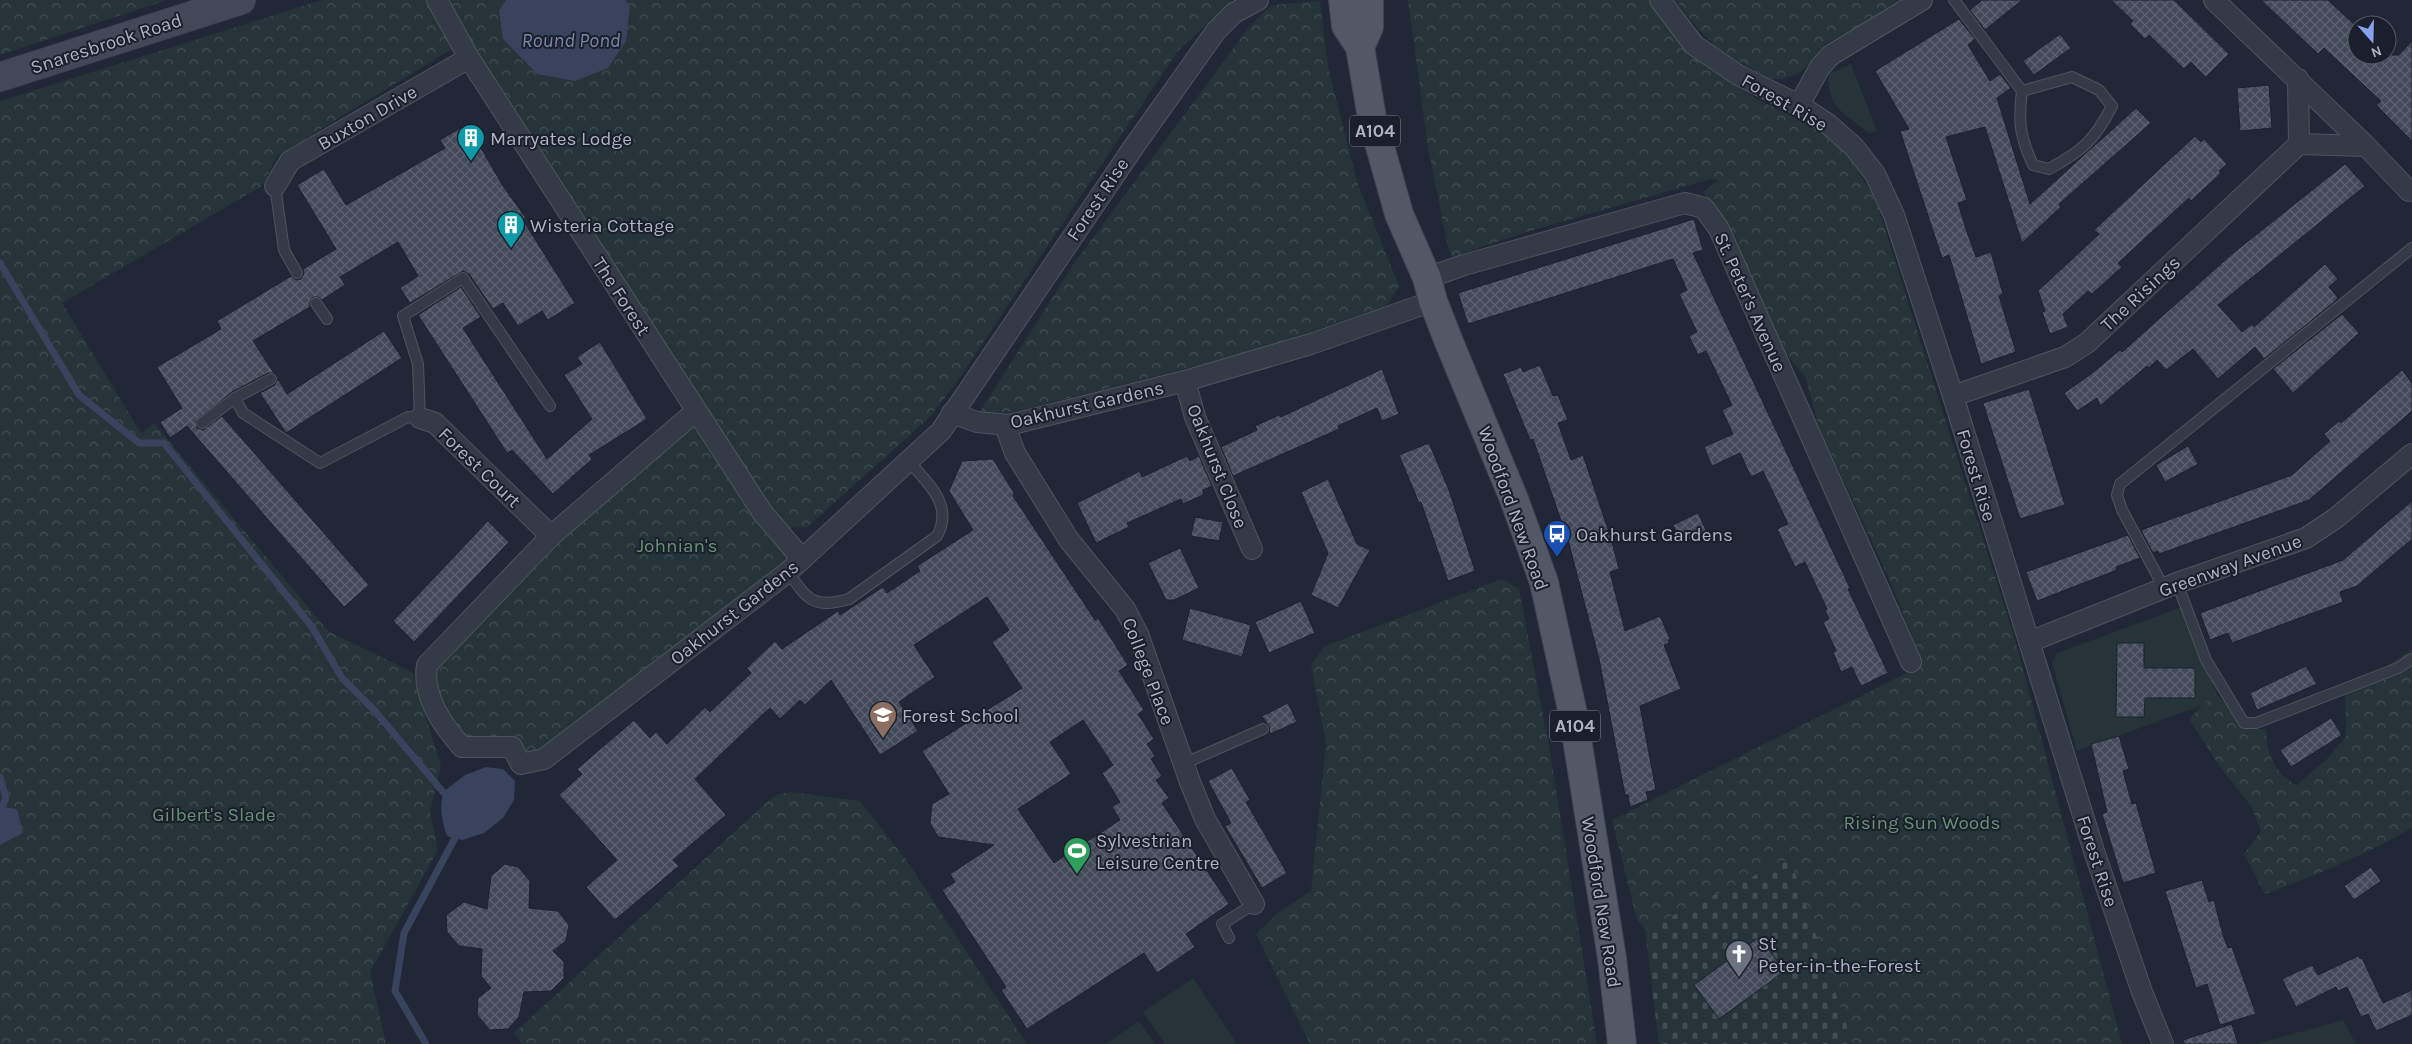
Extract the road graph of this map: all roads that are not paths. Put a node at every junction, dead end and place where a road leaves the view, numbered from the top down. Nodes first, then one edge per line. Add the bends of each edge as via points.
1 (241, 0) edge
2 (437, 0) edge
3 (1258, 0) edge
4 (1343, 0) edge
5 (1369, 0) edge
6 (1660, 0) edge
7 (1922, 0) edge
8 (1954, 0) edge
9 (2214, 0) edge
10 (1360, 47) junction
11 (469, 58) junction
12 (0, 77) edge
13 (2298, 79) junction
14 (2022, 91) junction
15 (1799, 105) junction
16 (2299, 144) junction
17 (2366, 146) junction
18 (275, 186) joint
19 (2410, 191) dead end
20 (2412, 248) edge
21 (297, 273) dead end
22 (1430, 290) junction
23 (316, 303) dead end
24 (327, 320) dead end
25 (271, 379) dead end
26 (1185, 381) junction
27 (1953, 396) junction
28 (235, 398) junction
29 (550, 406) dead end
30 (696, 411) junction
31 (952, 413) junction
32 (420, 418) junction
33 (202, 423) dead end
34 (1009, 425) junction
35 (2412, 454) edge
36 (908, 461) junction
37 (551, 536) junction
38 (1252, 549) dead end
39 (795, 565) junction
40 (2171, 585) junction
41 (2029, 642) junction
42 (2412, 659) edge
43 (1911, 662) dead end
44 (1264, 729) dead end
45 (1183, 764) junction
46 (1254, 904) joint
47 (1229, 938) dead end
48 (1622, 1044) edge
49 (2163, 1044) edge

1 - 12 street, Snaresbrook Road
2 - 11 street, The Forest
3 - 31 street, Forest Rise via 1234,13 1216,31
4 - 10 main road, Woodford New Road / A104 via 1346,26
5 - 10 main road via 1369,27
6 - 15 street, Forest Rise via 1694,45 1738,75
7 - 15 street via 1831,55 1820,67
8 - 14 lane
9 - 13 street
10 - 22 main road, Woodford New Road / A104 via 1372,118 1388,180
11 - 18 street, Buxton Drive via 290,161
11 - 30 street, The Forest
13 - 16 street
13 - 17 street
14 - 14 lane via 2072,77 2099,90 2112,106 2102,128 2078,153 2049,169 2033,165 2022,142 2019,115
15 - 27 street, Forest Rise via 1854,147 1875,174 1894,215
16 - 17 street
16 - 27 street, The Risings via 2086,343 2065,357
17 - 19 street
18 - 21 lane via 284,250
20 - 40 lane via 2120,484 2117,495 2122,510
22 - 26 street, Oakhurst Gardens via 1311,344
22 - 43 street, St. Peter's Avenue via 1464,265 1685,202 1704,208 1719,229
22 - 48 main road, Woodford New Road / A104 via 1544,582 1573,714 1612,958
23 - 24 lane
25 - 28 lane
26 - 34 street, Oakhurst Gardens
26 - 38 street, Oakhurst Close via 1195,417
27 - 41 street, Forest Rise
28 - 32 lane, Forest Court via 243,413 320,463 408,417
28 - 33 lane
29 - 32 lane via 463,278 403,316 418,364
30 - 37 street, Oakhurst Gardens
30 - 39 street, The Forest
31 - 34 street, Oakhurst Gardens via 977,422
31 - 36 street, Oakhurst Gardens via 940,431
32 - 37 street, Forest Court via 435,423
34 - 45 street, College Place via 1008,434 1015,453 1069,540 1125,609 1138,634
35 - 40 street, Greenway Avenue via 2336,518 2306,538
36 - 39 street, Oakhurst Gardens
36 - 39 lane via 936,494 943,510 943,525 937,536 849,599 834,603 820,604 808,600
37 - 39 street, Oakhurst Gardens via 427,665 425,677 427,691 447,730 462,747 512,747 521,764 544,759
40 - 41 street, Greenway Avenue
40 - 42 lane via 2206,660 2244,723 2256,723 2398,668
41 - 49 street, Forest Rise via 2094,852
44 - 45 lane
45 - 46 street, College Place via 1205,819
46 - 47 lane via 1222,924

